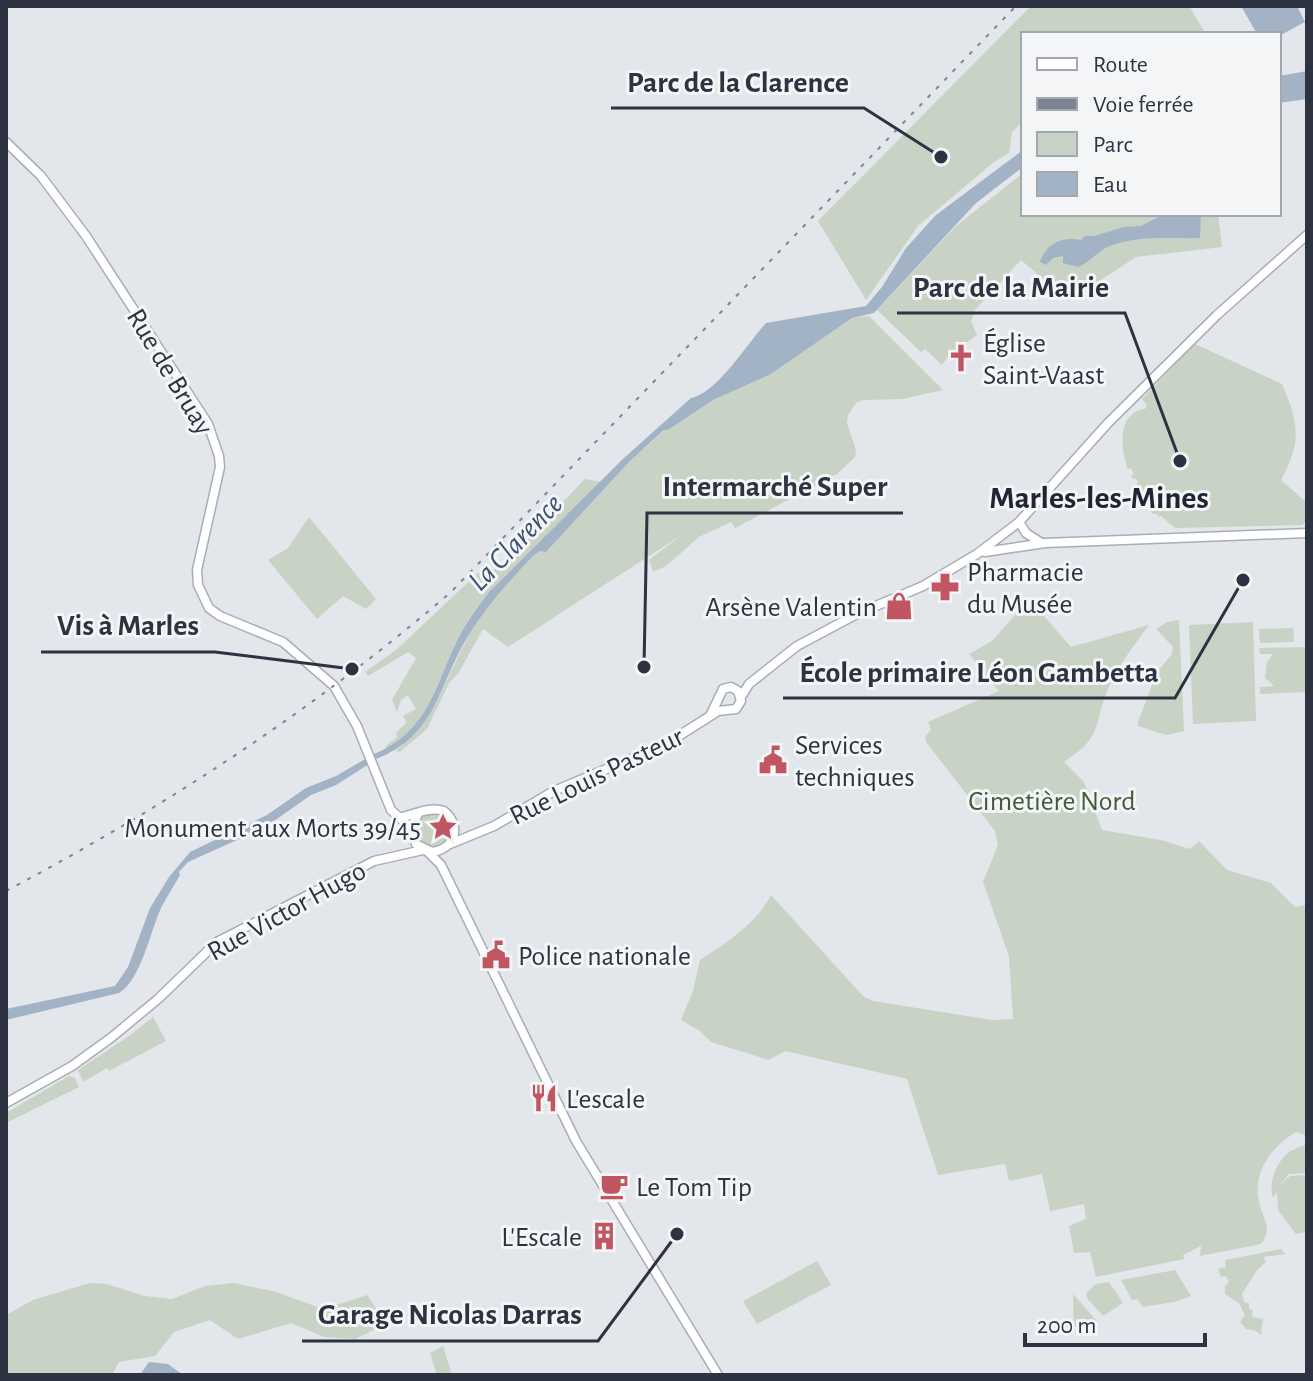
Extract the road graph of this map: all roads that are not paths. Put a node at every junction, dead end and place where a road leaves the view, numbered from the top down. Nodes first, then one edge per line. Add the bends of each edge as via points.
1 (6, 142) edge
2 (1307, 235) edge
3 (1019, 522) junction
4 (1010, 530) junction
5 (1307, 533) edge
6 (1045, 543) junction
7 (1020, 545) junction
8 (977, 554) junction
9 (738, 693) junction
10 (718, 700) junction
11 (726, 709) junction
12 (710, 716) junction
13 (418, 814) junction
14 (398, 818) junction
15 (455, 826) junction
16 (481, 831) junction
17 (412, 832) junction
18 (448, 846) junction
19 (425, 850) junction
20 (400, 853) junction
21 (441, 865) junction
22 (6, 1103) edge
23 (718, 1375) edge

1 - 14 main road, Rue de Bruay via 41,176 86,236 208,424 220,467 197,570 202,597 220,616 278,639 334,686
2 - 3 main road via 1108,423
3 - 4 main road
3 - 6 main road via 1026,533
4 - 7 main road
4 - 8 main road
5 - 6 main road
6 - 7 main road
7 - 8 main road
8 - 9 main road via 911,592 824,630
9 - 10 main road via 723,689
9 - 11 main road, Rue Louis Pasteur via 738,707
10 - 11 main road
10 - 12 main road, Rue Louis Pasteur
11 - 12 main road, Rue Louis Pasteur
12 - 16 main road, Rue Louis Pasteur via 666,744 554,791
13 - 14 main road
13 - 15 main road via 440,809
13 - 17 main road
14 - 17 main road
15 - 16 main road, Rue Louis Pasteur
15 - 18 main road
16 - 18 main road, Rue Louis Pasteur
17 - 19 main road
17 - 20 main road, Rue Victor Hugo
18 - 19 main road via 437,852
18 - 21 main road
19 - 20 main road, Rue Victor Hugo
19 - 21 main road
20 - 22 main road, Rue Victor Hugo via 374,861 217,942 112,1037
21 - 23 main road via 576,1141

